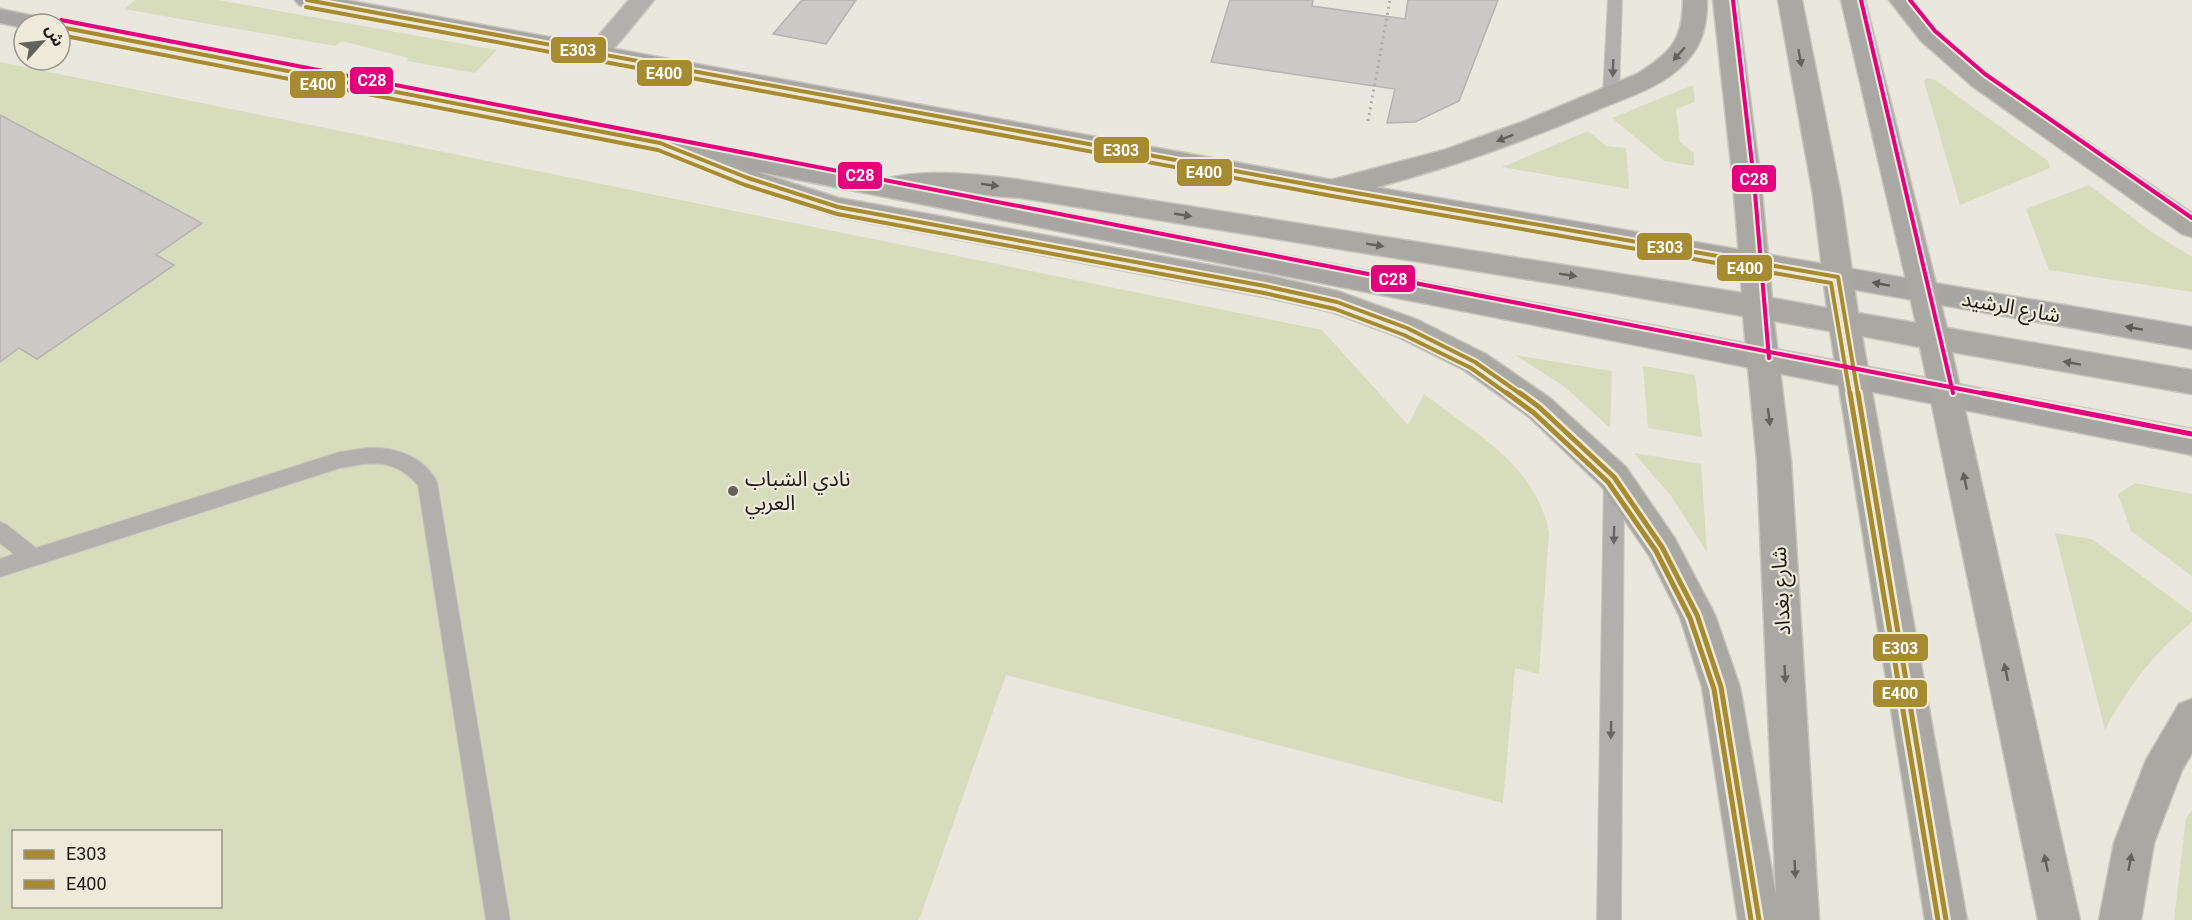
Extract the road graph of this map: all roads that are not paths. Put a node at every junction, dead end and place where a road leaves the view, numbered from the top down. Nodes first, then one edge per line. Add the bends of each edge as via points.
1 (307, 0) edge
2 (642, 0) edge
3 (1615, 0) edge
4 (1695, 0) edge
5 (1725, 0) edge
6 (1790, 0) edge
7 (1853, 0) edge
8 (1901, 0) edge
9 (72, 29) edge
10 (598, 52) junction
11 (1611, 95) junction
12 (660, 143) junction
13 (890, 187) junction
14 (1333, 189) junction
15 (2192, 227) edge
16 (1754, 262) junction
17 (1838, 277) junction
18 (1924, 292) junction
19 (1757, 307) junction
20 (1844, 323) junction
21 (2192, 338) edge
22 (1933, 339) junction
23 (1762, 359) junction
24 (1854, 376) junction
25 (2192, 382) edge
26 (1946, 395) junction
27 (2192, 442) edge
28 (1614, 477) junction
29 (0, 531) edge
30 (34, 558) junction
31 (0, 568) edge
32 (2192, 717) edge
33 (498, 920) edge
34 (1609, 920) edge
35 (1759, 920) edge
36 (1798, 920) edge
37 (1946, 920) edge
38 (2058, 920) edge
39 (2120, 920) edge

1 - 10 main road, شارع الرشيد
2 - 10 street
3 -> 11 lane
4 -> 11 main road via 1693,33 1684,50 1646,80
5 - 16 main road, شارع بغداد
6 -> 17 main road via 1827,195
7 - 18 main road
8 - 15 main road via 1914,21 1942,50 1979,80
9 - 12 main road
10 - 14 main road, شارع الرشيد
11 -> 14 main road via 1456,157
12 - 13 main road
12 - 28 main road via 714,168 838,207 1337,302 1407,328 1474,362 1539,407
13 -> 19 main road via 978,183
13 - 23 main road
14 - 16 main road, شارع الرشيد
16 - 17 main road, شارع الرشيد
16 - 19 main road, شارع بغداد
18 -> 17 main road, شارع الرشيد
17 - 20 main road
21 -> 18 main road, شارع الرشيد
18 - 22 main road
19 - 20 main road
19 - 23 main road, شارع بغداد
20 - 22 main road
20 - 24 main road
25 -> 22 main road
22 - 26 main road
23 - 24 main road
23 -> 36 main road, شارع بغداد via 1774,461
24 - 26 main road
24 - 37 main road
26 - 27 main road
38 -> 26 main road
28 -> 34 lane
28 - 35 main road via 1662,547 1697,615 1721,687
29 - 30 lane
30 - 31 lane
30 - 33 lane via 340,460 394,456 414,466 427,482
39 -> 32 main road via 2134,843 2166,760

